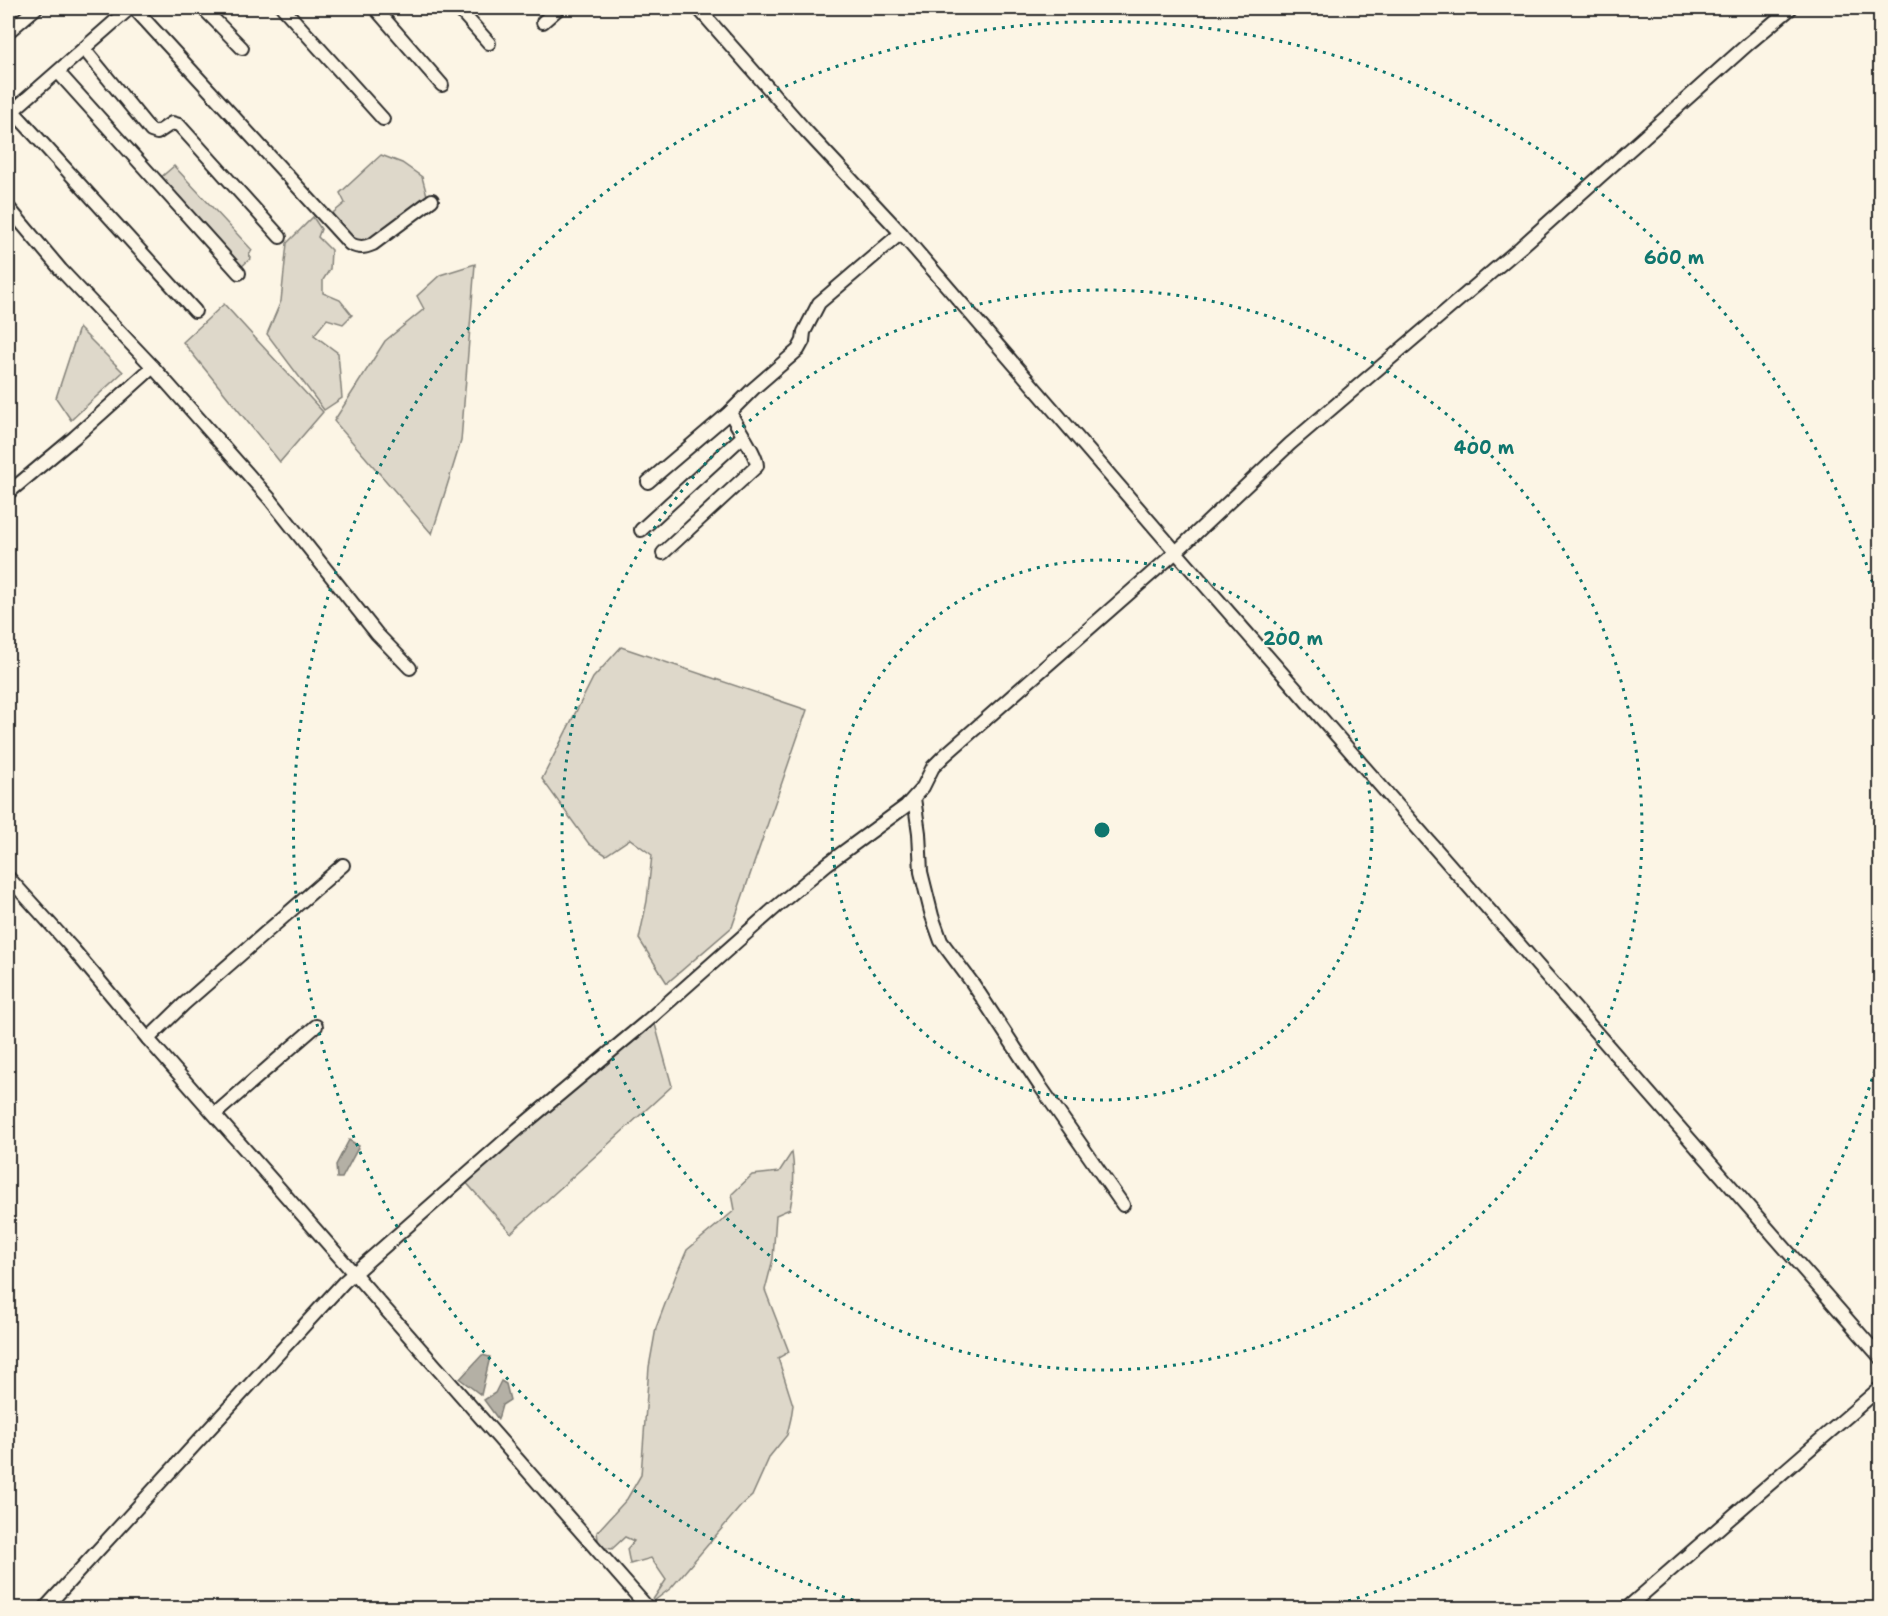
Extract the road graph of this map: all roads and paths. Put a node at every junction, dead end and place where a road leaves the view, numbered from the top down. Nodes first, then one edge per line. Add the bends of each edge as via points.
1 (36, 8) edge
2 (132, 8) edge
3 (203, 8) edge
4 (283, 8) edge
5 (375, 8) edge
6 (458, 8) edge
7 (559, 8) edge
8 (698, 8) edge
9 (1791, 8) edge
10 (543, 22) dead end
11 (8, 32) edge
12 (489, 43) dead end
13 (242, 48) dead end
14 (84, 49) junction
15 (58, 72) junction
16 (442, 85) dead end
17 (10, 113) edge
18 (383, 119) dead end
19 (432, 200) dead end
20 (8, 207) edge
21 (902, 233) junction
22 (280, 237) dead end
23 (239, 273) dead end
24 (195, 311) dead end
25 (153, 367) junction
26 (730, 412) junction
27 (742, 437) junction
28 (648, 482) dead end
29 (8, 490) edge
30 (641, 530) dead end
31 (1176, 552) junction
32 (663, 553) dead end
33 (410, 668) dead end
34 (914, 798) junction
35 (343, 865) dead end
36 (8, 877) edge
37 (316, 1026) dead end
38 (148, 1039) junction
39 (214, 1114) junction
40 (1123, 1205) dead end
41 (355, 1273) junction
42 (1881, 1357) edge
43 (1881, 1388) edge
44 (45, 1608) edge
45 (648, 1608) edge
46 (1628, 1608) edge

1 - 11 street
2 - 14 street
2 - 19 street via 350,244 358,248 373,244
3 - 13 street
4 - 18 street
5 - 16 street
6 - 12 street
7 - 10 street
8 - 21 street
9 - 31 street via 1521,247 1290,444
14 - 15 street
14 - 22 street via 151,131 157,133 171,123 179,125
15 - 17 street
15 - 23 street
17 - 24 street
20 - 25 street via 61,270
21 - 26 street via 819,303 798,350
21 - 31 street
25 - 29 street
25 - 33 street via 270,499 377,634
26 - 27 street
26 - 28 street
27 - 30 street
27 - 32 street via 755,454 757,466
31 - 34 street via 944,756
31 - 42 street
34 - 40 street via 921,872 941,941
34 - 41 street via 784,899
35 - 38 street
36 - 38 street
37 - 39 street
38 - 39 street
39 - 41 street
41 - 44 street
41 - 45 street
43 - 46 street

